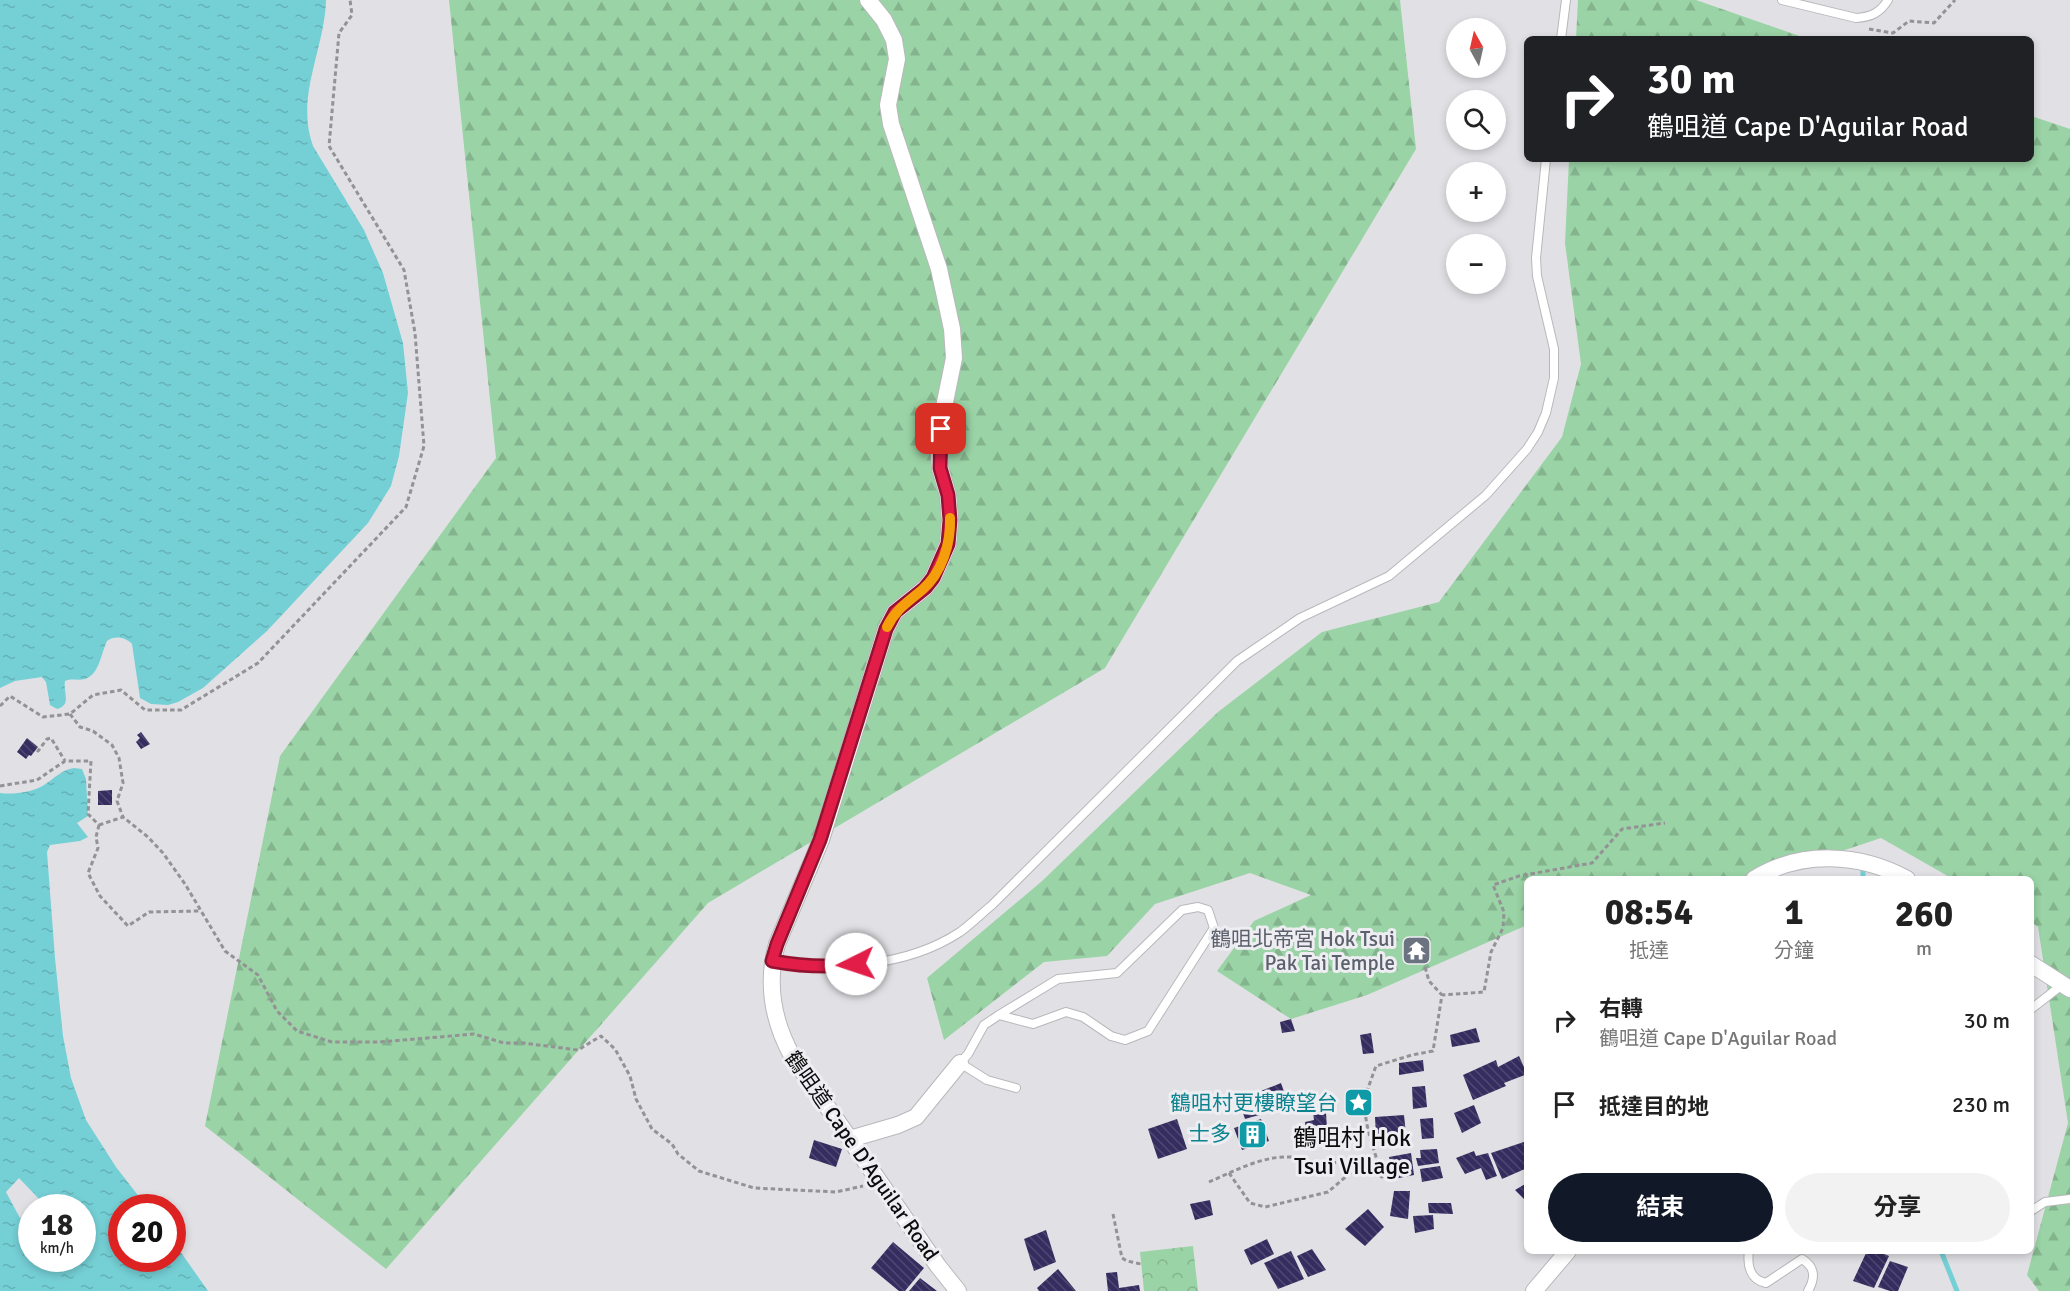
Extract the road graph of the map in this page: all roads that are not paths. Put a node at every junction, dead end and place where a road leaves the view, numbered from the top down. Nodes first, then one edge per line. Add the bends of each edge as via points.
1 (868, 0) edge
2 (1566, 0) edge
3 (1782, 0) edge
4 (1888, 0) edge
5 (1561, 36) edge
6 (1546, 162) edge
7 (1760, 876) edge
8 (1900, 876) edge
9 (772, 961) junction
10 (2034, 966) edge
11 (2066, 987) edge
12 (2034, 1007) edge
13 (999, 1015) junction
14 (960, 1063) junction
15 (1016, 1088) dead end
16 (850, 1139) junction
17 (2070, 1199) edge
18 (2034, 1209) edge
19 (1565, 1254) edge
20 (1749, 1254) edge
21 (958, 1291) edge
22 (1534, 1291) edge
23 (1808, 1291) edge

1 - 9 street, 鶴咀道 Cape D'Aguilar Road via 894,40 897,59 888,105 891,124 939,269 952,329 952,371 939,447 948,495 948,544 933,578 895,612 886,629 820,840
2 - 5 lane
3 - 4 lane via 1863,18 1873,15
6 - 9 lane via 1536,258 1554,349 1553,387 1533,440 1486,495 1389,576 1300,618 1238,661 992,905 960,931 934,946 891,960 839,966
7 - 8 street via 1788,864 1838,858 1863,861
9 - 16 street, 鶴咀道 Cape D'Aguilar Road via 773,1001 781,1035
10 - 11 street
11 - 12 lane
13 - 13 lane via 1059,979 1118,973 1182,910 1208,910 1214,928 1149,1031 1125,1040 1066,1012 1034,1024
13 - 14 lane via 984,1025
14 - 15 lane via 987,1080
14 - 16 street via 916,1117
16 - 21 street, 鶴咀道 Cape D'Aguilar Road
17 - 18 lane via 2045,1202
19 - 22 street
20 - 23 lane via 1753,1275 1766,1283 1802,1259 1814,1272

